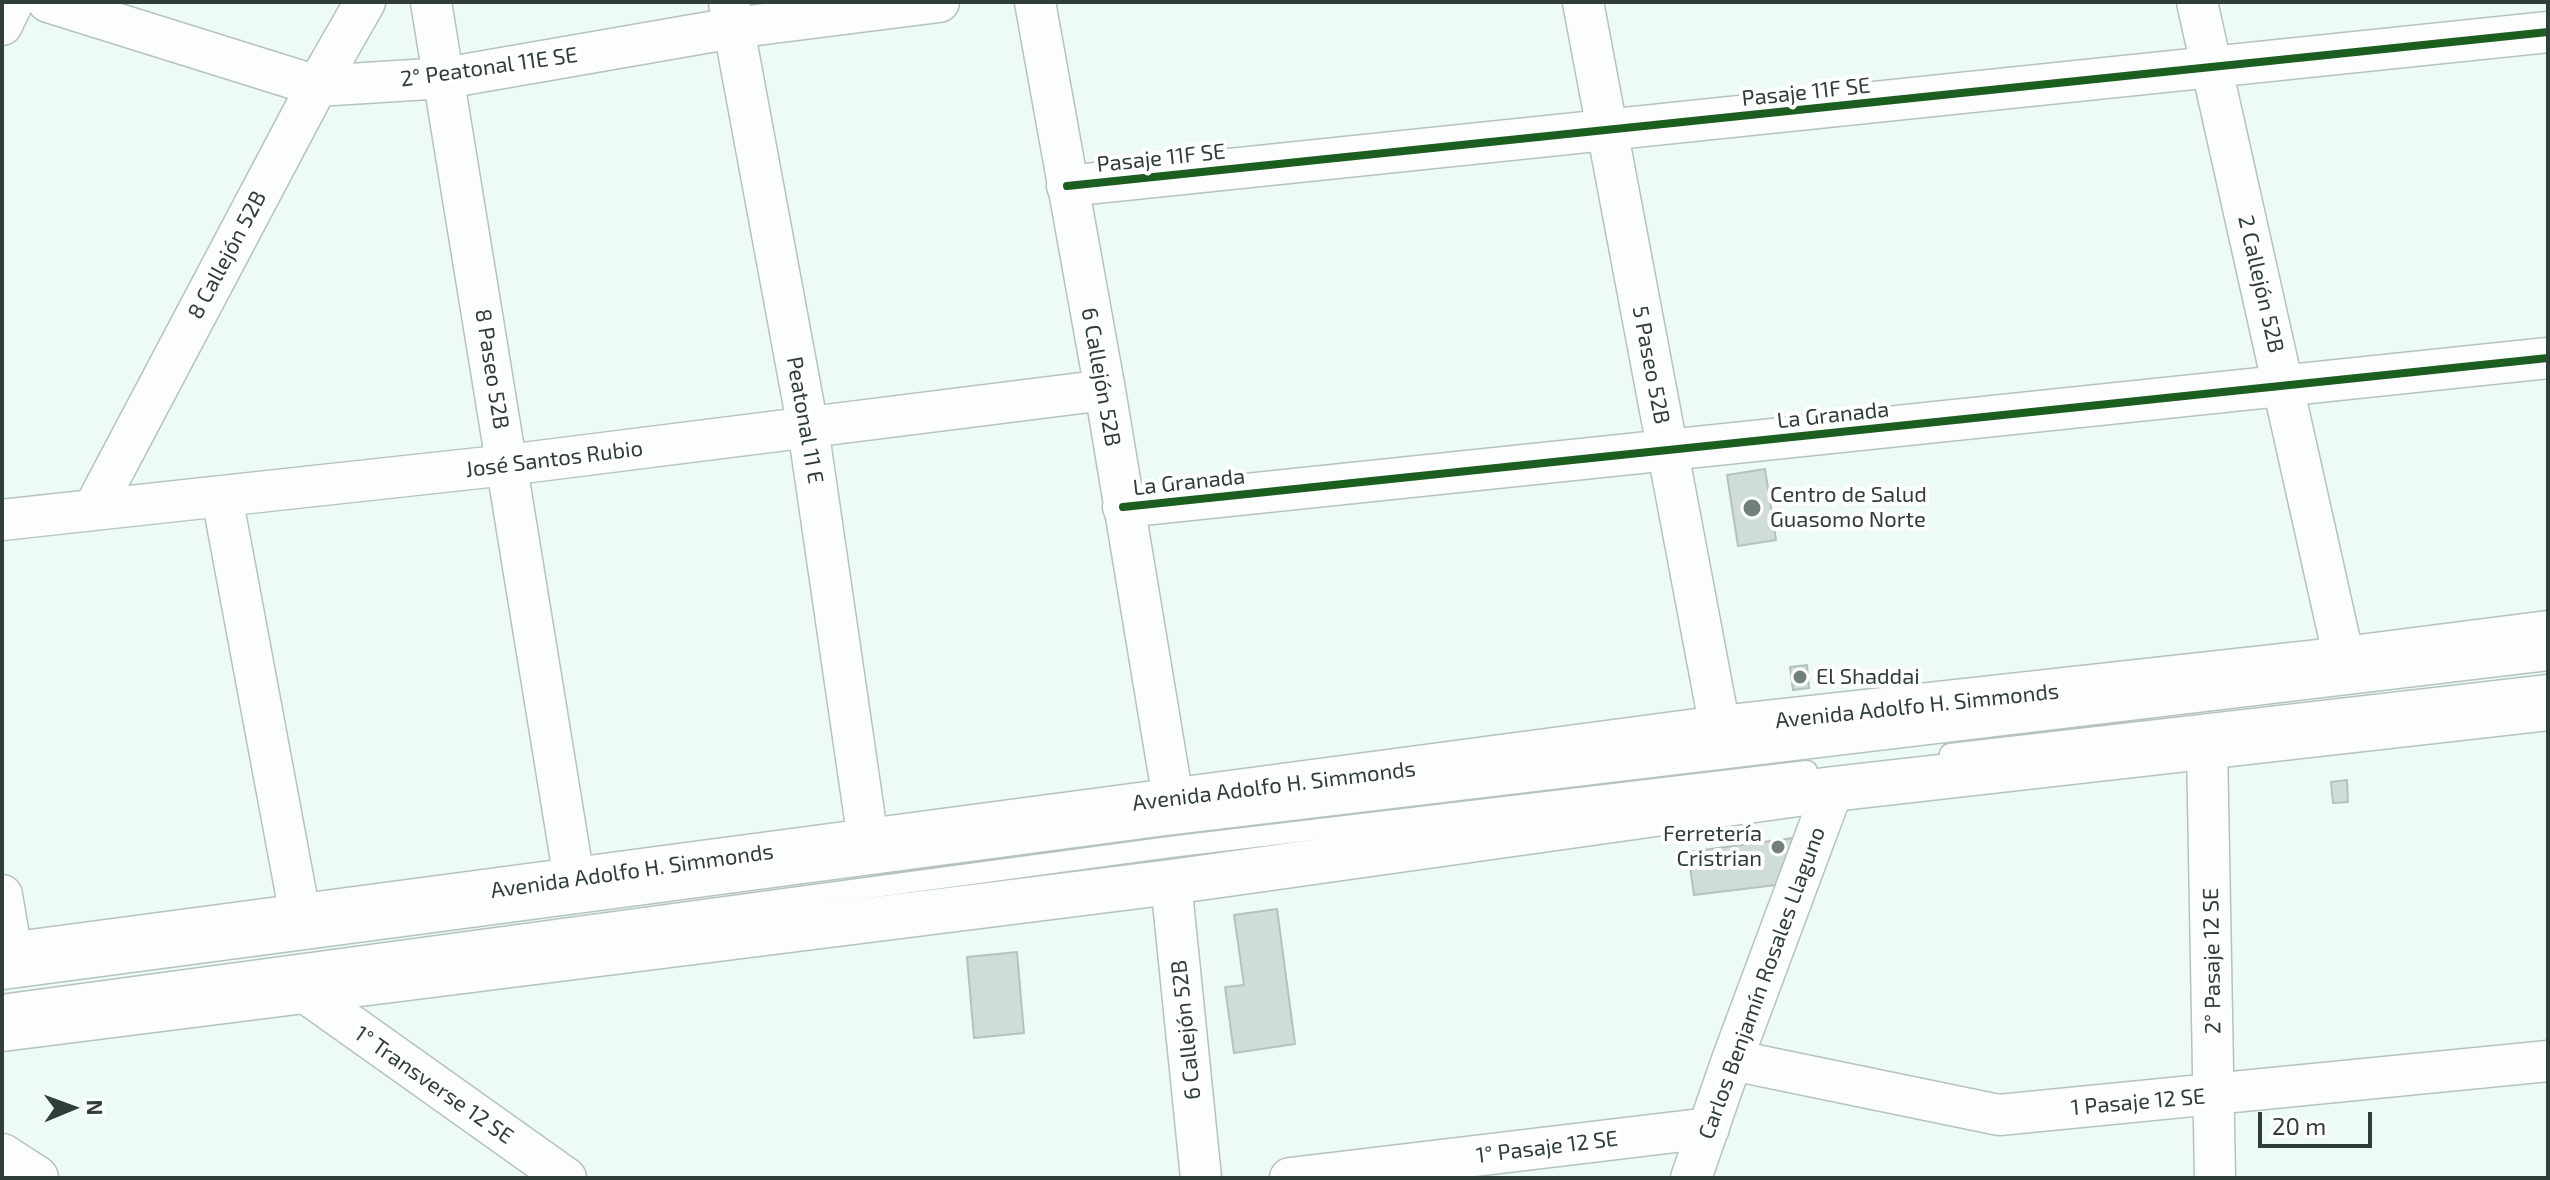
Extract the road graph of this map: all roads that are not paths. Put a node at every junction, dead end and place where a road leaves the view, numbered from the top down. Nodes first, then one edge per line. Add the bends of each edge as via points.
1 (13, 2) edge
2 (48, 2) edge
3 (365, 2) edge
4 (431, 2) edge
5 (939, 2) edge
6 (1035, 2) edge
7 (1583, 2) edge
8 (2197, 2) edge
9 (731, 15) edge
10 (2, 25) edge
11 (2548, 32) edge
12 (2213, 67) junction
13 (445, 78) junction
14 (317, 86) junction
15 (1607, 130) junction
16 (1067, 186) junction
17 (2548, 358) edge
18 (2283, 386) junction
19 (1105, 390) junction
20 (808, 428) junction
21 (1668, 451) junction
22 (507, 465) junction
23 (222, 497) junction
24 (1123, 507) junction
25 (93, 510) junction
26 (2, 520) edge
27 (2548, 633) edge
28 (2344, 659) junction
29 (2548, 660) edge
30 (2548, 685) edge
31 (2548, 708) edge
32 (1720, 728) junction
33 (2207, 745) junction
34 (1929, 756) dead end
35 (1834, 778) junction
36 (1173, 799) junction
37 (868, 840) junction
38 (574, 879) junction
39 (1171, 882) junction
40 (2, 895) edge
41 (300, 915) junction
42 (5, 963) edge
43 (303, 991) junction
44 (2, 1005) edge
45 (2, 1029) edge
46 (1732, 1060) junction
47 (2548, 1061) edge
48 (2215, 1094) junction
49 (1709, 1128) junction
50 (2, 1156) edge
51 (1373, 1173) edge
52 (36, 1178) edge
53 (566, 1178) edge
54 (1201, 1178) edge
55 (1290, 1178) edge
56 (1691, 1178) edge
57 (2215, 1178) edge

1 - 10 street
2 - 14 street, 2° Peatonal 11E SE
3 - 14 street, 8 Callejón 52B
4 - 13 street, 8 Paseo 52B
5 - 9 street, 2° Peatonal 11E SE
6 - 16 street, 6 Callejón 52B
7 - 15 street, 5 Paseo 52B
8 - 12 street, 2 Callejón 52B
9 - 13 street, 2° Peatonal 11E SE
9 - 20 street, Peatonal 11 E
11 - 12 street, Pasaje 11F SE
12 - 15 street, Pasaje 11F SE
12 - 18 street, 2 Callejón 52B
13 - 14 street, 2° Peatonal 11E SE
13 - 22 street, 8 Paseo 52B
14 - 25 street, 8 Callejón 52B
15 - 16 street, Pasaje 11F SE
15 - 21 street, 5 Paseo 52B
16 - 19 street, 6 Callejón 52B
17 - 18 street, La Granada
18 - 21 street, La Granada
18 - 28 street, 2 Callejón 52B
19 - 20 street, José Santos Rubio
19 - 24 street, 6 Callejón 52B
20 - 22 street, José Santos Rubio
20 - 37 street, Peatonal 11 E
21 - 24 street, La Granada
21 - 32 street, 5 Paseo 52B
22 - 23 street, José Santos Rubio
22 - 38 street, 8 Paseo 52B
23 - 25 street, José Santos Rubio
23 - 41 street
24 - 36 street, 6 Callejón 52B
25 - 26 street, José Santos Rubio
27 - 28 main road, Avenida Adolfo H. Simmonds
28 - 32 main road, Avenida Adolfo H. Simmonds
29 - 42 lane, Avenida Adolfo H. Simmonds
30 - 34 lane
31 - 33 main road
32 - 36 main road, Avenida Adolfo H. Simmonds
33 - 35 main road
33 - 48 street, 2° Pasaje 12 SE
35 - 39 main road
35 - 44 lane via 1155,849
35 - 46 street, Carlos Benjamín Rosales Llaguno
36 - 37 main road, Avenida Adolfo H. Simmonds
37 - 38 main road, Avenida Adolfo H. Simmonds
38 - 41 main road, Avenida Adolfo H. Simmonds
39 - 43 main road
39 - 54 street, 6 Callejón 52B
40 - 42 street
41 - 42 main road, Avenida Adolfo H. Simmonds
43 - 45 main road
43 - 53 street, 1° Transverse 12 SE
46 - 48 street, 1 Pasaje 12 SE via 1999,1115
46 - 49 street, Carlos Benjamín Rosales Llaguno
47 - 48 street, 1 Pasaje 12 SE
48 - 57 street, 2° Pasaje 12 SE
49 - 51 street, 1° Pasaje 12 SE
49 - 56 street, Carlos Benjamín Rosales Llaguno
50 - 52 main road
51 - 55 street, 1° Pasaje 12 SE

